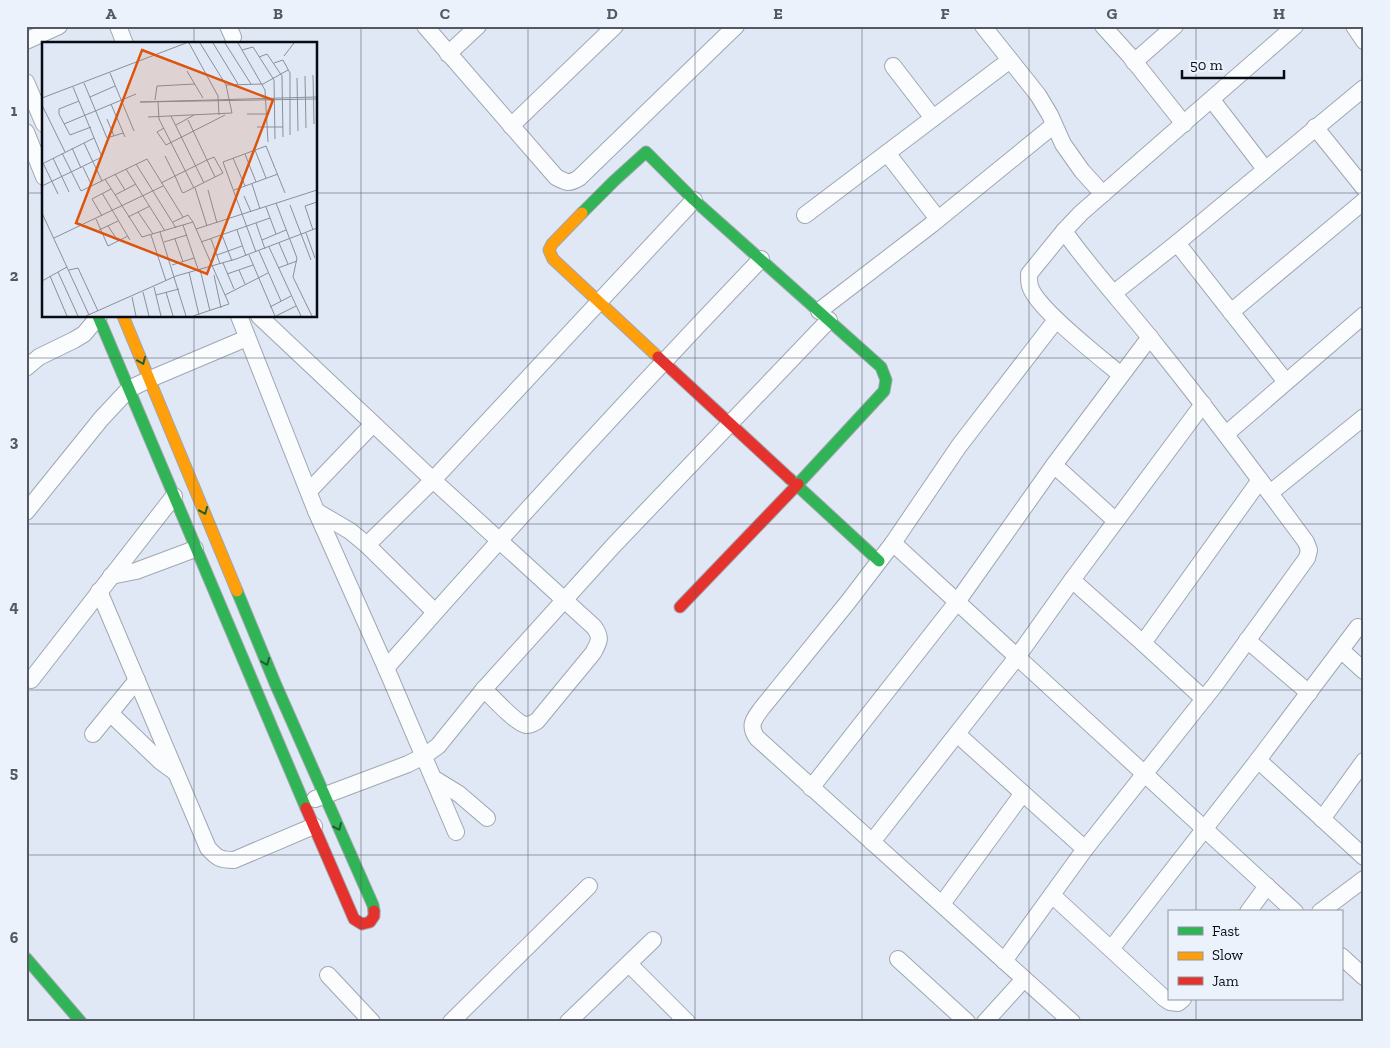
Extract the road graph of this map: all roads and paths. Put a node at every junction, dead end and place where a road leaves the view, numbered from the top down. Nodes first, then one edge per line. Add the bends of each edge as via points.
1 (59, 26) edge
2 (118, 26) edge
3 (425, 26) edge
4 (478, 26) edge
5 (614, 26) edge
6 (983, 26) edge
7 (1103, 26) edge
8 (1175, 26) edge
9 (1295, 26) edge
10 (1354, 26) edge
11 (730, 28) edge
12 (26, 41) edge
13 (1364, 41) edge
14 (123, 42) edge
15 (448, 54) junction
16 (1010, 60) junction
17 (1134, 62) junction
18 (893, 66) dead end
19 (26, 82) edge
20 (1364, 88) edge
21 (1212, 100) junction
22 (933, 118) junction
23 (42, 119) edge
24 (1184, 124) junction
25 (1054, 125) junction
26 (511, 126) junction
27 (1315, 127) junction
28 (26, 132) edge
29 (625, 133) junction
30 (646, 152) junction
31 (887, 152) junction
32 (1265, 169) junction
33 (42, 172) edge
34 (1364, 188) edge
35 (1104, 194) junction
36 (694, 200) junction
37 (1364, 201) edge
38 (805, 215) dead end
39 (938, 219) junction
40 (1064, 230) junction
41 (1177, 243) junction
42 (761, 259) junction
43 (1114, 293) junction
44 (599, 302) junction
45 (1231, 312) junction
46 (1364, 315) edge
47 (824, 316) junction
48 (97, 318) edge
49 (98, 318) edge
50 (124, 318) edge
51 (240, 318) edge
52 (261, 318) edge
53 (1056, 320) junction
54 (1150, 337) junction
55 (248, 338) junction
56 (663, 361) junction
57 (26, 368) edge
58 (1121, 375) junction
59 (150, 379) junction
60 (1286, 382) junction
61 (129, 389) junction
62 (1203, 404) junction
63 (1364, 417) edge
64 (730, 423) junction
65 (373, 424) junction
66 (1226, 434) junction
67 (1054, 465) junction
68 (434, 480) junction
69 (1260, 480) junction
70 (797, 485) junction
71 (309, 491) junction
72 (1270, 494) junction
73 (174, 496) junction
74 (316, 510) junction
75 (26, 512) edge
76 (1116, 520) junction
77 (499, 540) junction
78 (893, 543) junction
79 (366, 545) junction
80 (196, 549) junction
81 (879, 561) junction
82 (111, 576) junction
83 (1072, 580) junction
84 (99, 591) junction
85 (564, 599) junction
86 (957, 602) junction
87 (680, 607) dead end
88 (435, 612) junction
89 (1358, 627) dead end
90 (1248, 640) junction
91 (1143, 642) junction
92 (1341, 650) junction
93 (1017, 657) junction
94 (386, 668) junction
95 (1364, 671) edge
96 (31, 680) dead end
97 (137, 680) junction
98 (484, 689) junction
99 (1309, 693) junction
100 (1204, 698) junction
101 (110, 713) junction
102 (93, 734) dead end
103 (957, 734) junction
104 (424, 756) junction
105 (1258, 760) junction
106 (1364, 761) edge
107 (176, 772) junction
108 (1145, 774) junction
109 (433, 778) junction
110 (811, 788) junction
111 (1023, 793) junction
112 (325, 796) junction
113 (304, 804) junction
114 (487, 818) dead end
115 (1322, 819) junction
116 (314, 826) junction
117 (1204, 828) junction
118 (456, 832) dead end
119 (872, 842) junction
120 (1085, 849) junction
121 (1364, 857) edge
122 (1364, 879) edge
123 (589, 886) dead end
124 (1267, 886) junction
125 (1052, 895) junction
126 (942, 904) junction
127 (1249, 910) edge
128 (1293, 910) edge
129 (1323, 910) edge
130 (653, 940) dead end
131 (1111, 949) junction
132 (1342, 957) edge
133 (26, 958) edge
134 (898, 959) dead end
135 (1004, 961) junction
136 (629, 964) junction
137 (328, 975) dead end
138 (1364, 977) edge
139 (1024, 979) junction
140 (1182, 1000) edge
141 (679, 1019) edge
142 (81, 1022) edge
143 (372, 1022) edge
144 (451, 1022) edge
145 (568, 1022) edge
146 (966, 1022) edge
147 (984, 1022) edge
148 (1072, 1022) edge

1 - 12 street
2 - 14 street
3 - 15 street
4 - 15 street
5 - 26 street
6 - 16 street
7 - 17 street
8 - 17 street
9 - 21 street
10 - 13 street
11 - 29 street
15 - 26 street
16 - 22 street
16 - 25 street via 1038,95
17 - 24 street
18 - 22 street
19 - 23 street
20 - 27 street
21 - 24 street
21 - 32 street
22 - 31 street
24 - 35 street
25 - 35 street via 1076,164
25 - 39 street
26 - 29 street via 556,177 566,182 579,178
27 - 32 street
27 - 34 street
28 - 33 street
29 - 30 street
30 - 36 street
30 - 44 street via 560,234 549,250 553,258
31 - 38 street
31 - 39 street
32 - 41 street
35 - 40 street
36 - 42 street
36 - 44 street
37 - 45 street
39 - 47 street
40 - 43 street
40 - 53 street via 1029,274 1030,286 1037,299
41 - 43 street
41 - 45 street
42 - 47 street
42 - 56 street
43 - 54 street
44 - 56 street
44 - 68 street
45 - 60 street
46 - 60 street
47 - 64 street
47 - 70 street via 881,367 886,380 884,391
48 - 57 street via 84,334 39,357
49 - 61 street
50 -> 59 street
51 - 55 street
52 - 65 street
53 - 58 street
53 - 78 street via 960,446
54 - 58 street
54 - 62 street
55 - 59 street
55 - 71 street
56 - 64 street
56 - 77 street
58 - 67 street
59 - 61 street
59 -> 112 street
60 - 66 street
61 - 73 street
61 - 75 street
62 - 66 street
62 - 76 street
63 - 72 street
64 - 70 street
64 - 85 street
65 - 68 street
65 - 71 street
66 - 69 street
67 - 76 street
67 - 86 street
68 - 77 street
68 - 79 street
69 - 72 street
69 - 91 street
70 - 81 street
70 - 87 street
71 - 74 street
72 - 90 street via 1309,550 1307,558
73 - 80 street
73 - 82 street
74 - 79 street
74 - 94 street
76 - 83 street
77 - 85 street
77 - 88 street
78 - 81 street
78 - 86 street
79 - 88 street
80 - 82 street via 136,571
80 - 113 street
81 - 110 street via 754,719 752,732
82 - 84 street
83 - 91 street
83 - 93 street
84 - 96 street
84 - 97 street
85 - 98 street
85 - 98 street via 594,627 599,640 593,653 537,721 525,725 517,721
86 - 93 street
86 - 110 street
88 - 94 street
89 - 92 street
90 - 99 street
90 - 100 street
91 - 100 street
92 - 95 street
92 - 99 street
93 - 103 street
93 - 108 street
94 - 104 street
97 - 101 street
97 - 107 street
98 - 104 street via 438,746
99 - 105 street
100 - 108 street
101 - 102 street
101 - 107 street
103 - 111 street
103 - 119 street
104 - 109 street
104 - 112 street
105 - 115 street
105 - 117 street
106 - 115 street
107 - 116 street via 208,848 224,860 234,860
108 - 117 street
108 - 120 street
109 - 114 street via 454,790
109 - 118 street
110 - 119 street
111 - 120 street
111 - 126 street
112 - 113 street
112 -> 116 street via 373,905 374,916 370,922 362,924 354,919
113 - 116 street
115 - 121 street
117 - 124 street
117 - 131 street
119 - 126 street
120 - 125 street
122 - 129 street
123 - 144 street
124 - 127 street
124 - 128 street
125 - 131 street
125 - 135 street
126 - 135 street
130 - 136 street
131 - 140 street via 1164,998 1178,1003
132 - 138 street
133 - 142 street
134 - 146 street
135 - 139 street
136 - 141 street
136 - 145 street
137 - 143 street
139 - 147 street
139 - 148 street

